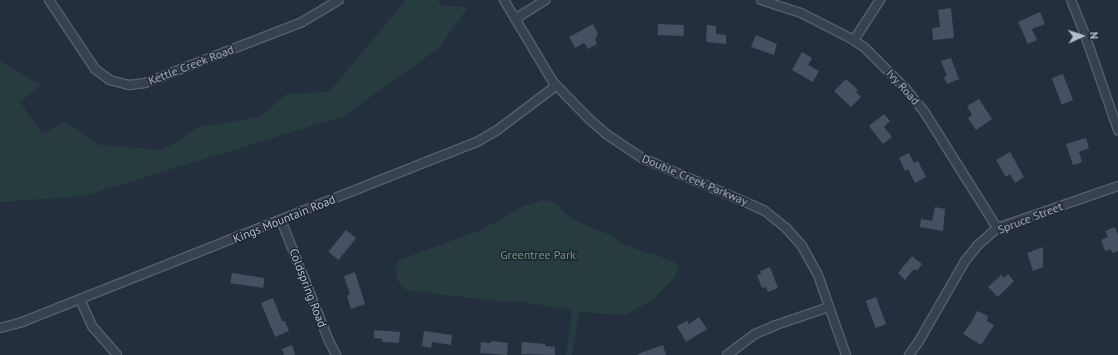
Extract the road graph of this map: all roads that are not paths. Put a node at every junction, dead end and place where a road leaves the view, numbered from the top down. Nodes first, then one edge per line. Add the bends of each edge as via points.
1 (49, 0) edge
2 (339, 0) edge
3 (504, 0) edge
4 (546, 0) edge
5 (761, 0) edge
6 (880, 0) edge
7 (1070, 0) edge
8 (515, 19) junction
9 (854, 40) junction
10 (556, 86) junction
11 (1118, 130) edge
12 (1118, 186) edge
13 (281, 220) junction
14 (997, 228) junction
15 (80, 299) junction
16 (829, 307) junction
17 (0, 328) edge
18 (117, 355) edge
19 (336, 355) edge
20 (727, 355) edge
21 (846, 355) edge
22 (909, 355) edge

1 - 2 street, Kettle Creek Road via 95,70 110,80 129,85 145,83 302,22
3 - 8 street, Double Creek Parkway
4 - 8 street
5 - 9 street, Ivy Road via 801,13
6 - 9 street
7 - 11 street via 1084,32
8 - 10 street, Double Creek Parkway
9 - 14 street, Ivy Road via 905,88 925,113
10 - 13 street, Kings Mountain Road via 496,131 475,143
10 - 16 street, Double Creek Parkway via 600,129 642,158 752,204 777,220 795,236 809,257
12 - 14 street, Spruce Street
13 - 15 street, Kings Mountain Road
13 - 19 street, Coldspring Road via 328,341
14 - 22 street, Spruce Street via 965,261
15 - 17 street, Kings Mountain Road
15 - 18 street via 92,326
16 - 20 street via 755,334
16 - 21 street, Double Creek Parkway

